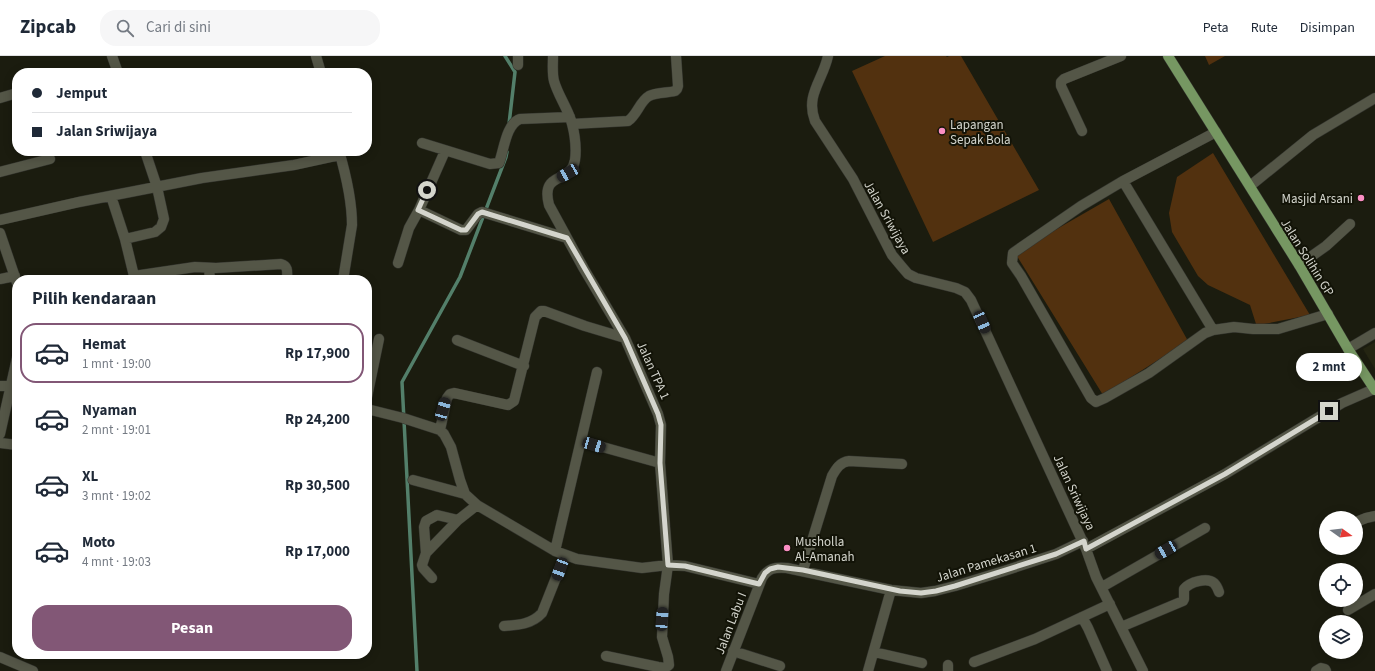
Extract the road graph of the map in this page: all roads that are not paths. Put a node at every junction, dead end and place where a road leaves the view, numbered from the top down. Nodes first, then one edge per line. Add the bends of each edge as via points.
1 (112, 56) edge
2 (316, 56) edge
3 (553, 56) edge
4 (676, 56) edge
5 (828, 56) edge
6 (1121, 56) edge
7 (1168, 56) edge
8 (116, 68) edge
9 (320, 68) edge
10 (12, 94) edge
11 (0, 98) edge
12 (1375, 98) edge
13 (571, 121) junction
14 (1082, 131) dead end
15 (1216, 132) junction
16 (422, 143) dead end
17 (445, 151) junction
18 (146, 156) edge
19 (328, 156) edge
20 (341, 156) edge
21 (50, 159) dead end
22 (0, 172) edge
23 (1123, 181) junction
24 (1250, 186) junction
25 (157, 187) junction
26 (111, 196) junction
27 (418, 210) junction
28 (0, 220) edge
29 (1350, 224) dead end
30 (0, 233) edge
31 (567, 238) junction
32 (125, 239) junction
33 (398, 263) dead end
34 (1299, 265) junction
35 (209, 268) junction
36 (15, 275) edge
37 (133, 275) edge
38 (151, 275) edge
39 (210, 275) edge
40 (287, 275) edge
41 (344, 275) edge
42 (0, 279) edge
43 (12, 279) edge
44 (1328, 314) junction
45 (1213, 330) junction
46 (1375, 333) edge
47 (625, 338) junction
48 (379, 339) dead end
49 (458, 340) dead end
50 (1348, 349) junction
51 (524, 366) junction
52 (597, 372) dead end
53 (372, 373) edge
54 (12, 382) edge
55 (0, 386) edge
56 (11, 386) junction
57 (1374, 389) edge
58 (372, 410) edge
59 (440, 430) junction
60 (0, 434) edge
61 (581, 441) junction
62 (0, 443) edge
63 (12, 444) edge
64 (660, 463) junction
65 (902, 464) dead end
66 (413, 480) dead end
67 (465, 494) junction
68 (477, 505) junction
69 (1375, 516) edge
70 (1363, 519) edge
71 (458, 520) junction
72 (1204, 528) dead end
73 (1085, 545) junction
74 (555, 551) junction
75 (426, 553) junction
76 (565, 555) junction
77 (668, 565) junction
78 (803, 570) junction
79 (432, 578) dead end
80 (759, 584) junction
81 (1102, 587) junction
82 (891, 590) junction
83 (1219, 592) dead end
84 (1375, 594) edge
85 (1110, 604) junction
86 (1348, 610) dead end
87 (1082, 617) junction
88 (504, 626) dead end
89 (1121, 627) junction
90 (733, 651) junction
91 (874, 652) junction
92 (606, 656) dead end
93 (0, 657) edge
94 (974, 662) dead end
95 (922, 663) dead end
96 (780, 666) dead end
97 (33, 671) edge
98 (726, 671) edge
99 (868, 671) edge
100 (1107, 671) edge
101 (1143, 671) edge
102 (1316, 671) edge
103 (1326, 671) edge

1 - 8 street
2 - 9 street
3 - 13 street, Jalan TPA 1 via 554,80
4 - 13 street via 678,89 646,98 628,121
5 - 73 street, Jalan Sriwijaya via 814,90 812,113 815,121 853,179 892,255 908,274 956,288 971,300
6 - 14 street via 1061,82
7 - 15 main road, Jalan Solihin GP
10 - 11 street
12 - 24 street via 1313,135
13 - 17 street via 517,120 510,128 499,163 495,164
13 - 31 street, Jalan TPA 1 via 575,151 572,168 551,182 547,188 554,216
15 - 23 street
15 - 24 main road, Jalan Solihin GP
16 - 17 street
17 - 27 street
18 - 25 street
19 - 25 street via 294,165
20 - 41 street via 352,217
21 - 22 street
23 - 45 street
23 - 45 street via 1015,250 1012,257 1012,263 1091,398 1096,402 1105,398
24 - 34 main road, Jalan Solihin GP
25 - 26 street
25 - 32 street via 164,219 161,227 155,232
26 - 28 street
26 - 32 street
27 - 31 street via 461,230 466,230 482,212
27 - 33 street via 409,228
29 - 34 street via 1326,246
30 - 36 street
31 - 47 street, Jalan TPA 1
32 - 37 street
34 - 44 main road, Jalan Solihin GP
35 - 38 street via 195,267
35 - 39 street
35 - 40 street via 281,264 287,268
42 - 43 street
44 - 45 street via 1278,329 1253,330 1234,327
44 - 50 main road, Jalan Solihin GP
46 - 50 street
47 - 51 street via 541,311 535,317
47 - 64 street, Jalan TPA 1 via 658,414 661,425
48 - 53 street
49 - 51 street
50 - 57 main road, Jalan Solihin GP
51 - 59 street via 516,398 508,405 450,394 446,398
52 - 61 street
54 - 56 street
55 - 56 street
56 - 60 street
57 - 73 street, Jalan Sriwijaya via 1342,403 1225,474
58 - 59 street
59 - 67 street via 452,447
61 - 64 street
61 - 74 street
62 - 63 street
64 - 77 street, Jalan TPA 1
65 - 78 street via 844,462 840,465 832,476
66 - 67 street
67 - 68 street
68 - 71 street
68 - 74 street
69 - 70 street
71 - 75 street
71 - 75 street via 437,515 426,521
72 - 81 street
73 - 81 street, Jalan Sriwijaya
73 - 82 street, Jalan Pamekasan 1 via 936,591 921,593
74 - 76 street
75 - 79 street via 422,565
76 - 77 street via 642,568
76 - 88 street via 542,613 537,619
77 - 80 street via 685,566
77 - 92 street, Jalan TPA 1 via 661,628 668,666 658,667
78 - 80 street, Jalan Pamekasan 1 via 778,567 770,569
78 - 82 street, Jalan Pamekasan 1
80 - 90 street, Jalan Labu I
81 - 85 street, Jalan Sriwijaya
82 - 91 street
83 - 89 street via 1213,582 1206,580 1189,585 1184,589 1183,601
84 - 86 street
85 - 87 street
85 - 89 street, Jalan Sriwijaya
87 - 94 street via 1035,639
87 - 100 street
89 - 101 street, Jalan Sriwijaya
90 - 96 street
90 - 98 street, Jalan Labu I
91 - 95 street
91 - 99 street
93 - 97 street
102 - 103 street via 1321,668

